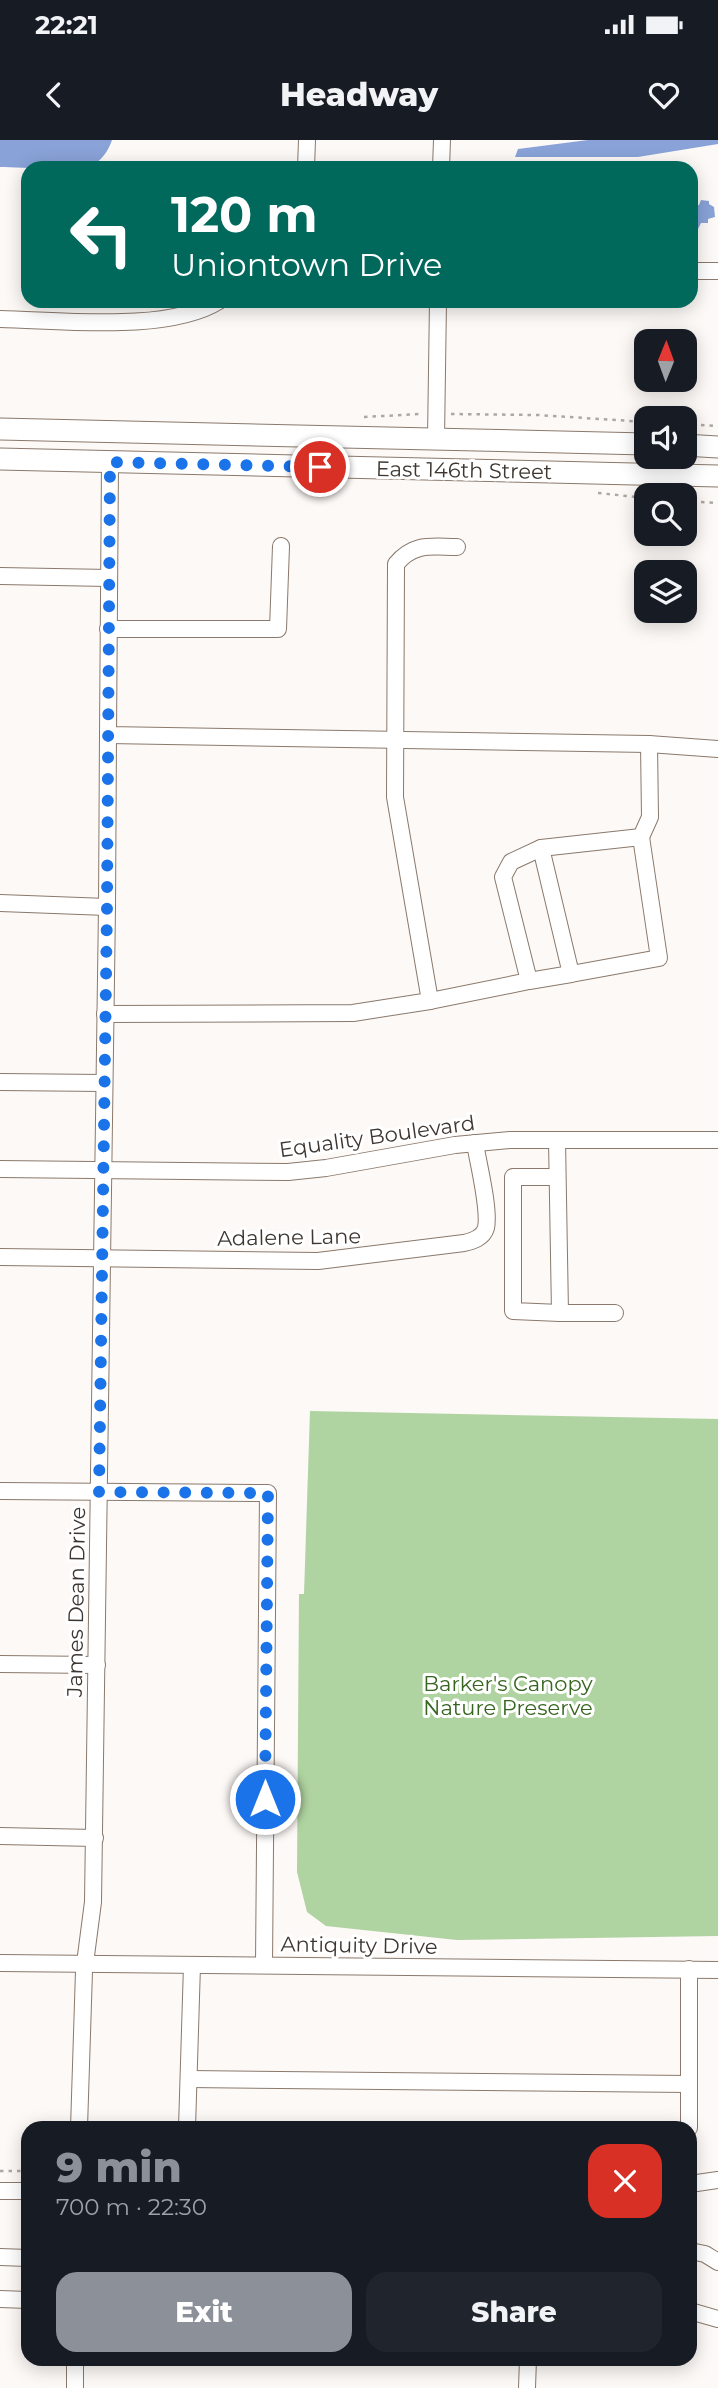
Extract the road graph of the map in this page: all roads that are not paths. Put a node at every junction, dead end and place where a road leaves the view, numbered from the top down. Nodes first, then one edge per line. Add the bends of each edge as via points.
1 (307, 140) edge
2 (442, 140) edge
3 (306, 161) edge
4 (441, 161) edge
5 (698, 271) edge
6 (718, 271) edge
7 (202, 308) edge
8 (439, 308) edge
9 (0, 319) edge
10 (0, 429) edge
11 (436, 439) junction
12 (634, 444) edge
13 (697, 446) edge
14 (718, 447) edge
15 (0, 459) edge
16 (110, 462) junction
17 (718, 476) edge
18 (281, 546) dead end
19 (457, 547) dead end
20 (0, 576) edge
21 (109, 578) junction
22 (108, 629) junction
23 (108, 735) junction
24 (395, 739) junction
25 (649, 744) junction
26 (718, 749) edge
27 (641, 837) junction
28 (541, 848) junction
29 (0, 903) edge
30 (107, 907) junction
31 (571, 974) junction
32 (529, 981) junction
33 (430, 1001) junction
34 (105, 1014) junction
35 (0, 1082) edge
36 (104, 1083) junction
37 (557, 1140) junction
38 (718, 1140) edge
39 (475, 1143) junction
40 (0, 1169) edge
41 (102, 1170) junction
42 (557, 1177) junction
43 (0, 1257) edge
44 (101, 1259) junction
45 (560, 1312) junction
46 (615, 1313) dead end
47 (0, 1491) edge
48 (99, 1492) junction
49 (0, 1664) edge
50 (97, 1665) junction
51 (0, 1836) edge
52 (94, 1838) junction
53 (0, 1963) edge
54 (85, 1964) junction
55 (192, 1965) junction
56 (264, 1965) junction
57 (689, 1969) junction
58 (718, 1970) edge
59 (189, 2079) junction
60 (689, 2084) junction
61 (79, 2121) edge
62 (187, 2121) edge
63 (689, 2121) edge
64 (718, 2180) edge
65 (697, 2183) edge
66 (0, 2191) edge
67 (21, 2191) edge
68 (697, 2252) edge
69 (0, 2257) edge
70 (21, 2258) edge
71 (718, 2262) edge
72 (0, 2299) edge
73 (21, 2300) edge
74 (697, 2313) edge
75 (718, 2319) edge
76 (75, 2366) edge
77 (528, 2366) edge
78 (75, 2388) edge
79 (527, 2388) edge

1 - 3 street
2 - 4 street
5 - 6 street
7 - 9 street via 155,321
8 - 11 street
10 - 11 main road, East 146th Street
11 - 12 main road, East 146th Street
13 - 14 main road
15 - 16 main road, East 146th Street
16 - 17 main road, East 146th Street
16 - 21 street, James Dean Drive
18 - 22 street via 278,629
19 - 24 street via 418,547 396,564
20 - 21 street
21 - 22 street, James Dean Drive
22 - 23 street, James Dean Drive
23 - 24 street
23 - 30 street, James Dean Drive
24 - 25 street
24 - 33 street via 395,797
25 - 26 street
25 - 27 street via 650,817
27 - 28 street
27 - 31 street via 659,958
28 - 31 street
28 - 32 street via 511,862 503,877
29 - 30 street
30 - 34 street, James Dean Drive
31 - 32 street
32 - 33 street
33 - 34 street via 353,1013
34 - 36 street, James Dean Drive
35 - 36 street
36 - 41 street, James Dean Drive
37 - 38 street, Equality Boulevard
37 - 39 street, Equality Boulevard
37 - 42 street
39 - 41 street, Equality Boulevard via 288,1172
39 - 44 street, Adalene Lane via 486,1210 485,1229 478,1240 318,1261
40 - 41 street, Equality Boulevard
41 - 44 street, James Dean Drive
42 - 45 street
42 - 45 street via 513,1177 513,1311
43 - 44 street, Adalene Lane
44 - 48 street, James Dean Drive
45 - 46 street
47 - 48 street
48 - 50 street, James Dean Drive
48 - 56 street via 268,1493
49 - 50 street
50 - 52 street, James Dean Drive
51 - 52 street
52 - 54 street, James Dean Drive via 93,1902
53 - 54 street, Antiquity Drive
54 - 55 street, Antiquity Drive
54 - 61 street, James Dean Drive
55 - 56 street, Antiquity Drive
55 - 59 street
56 - 57 street, Antiquity Drive
57 - 58 street, Antiquity Drive
57 - 60 street
59 - 60 street
59 - 62 street
60 - 63 street
64 - 65 street
66 - 67 street
68 - 71 street
69 - 70 street
72 - 73 street
74 - 75 street
76 - 78 street
77 - 79 street

